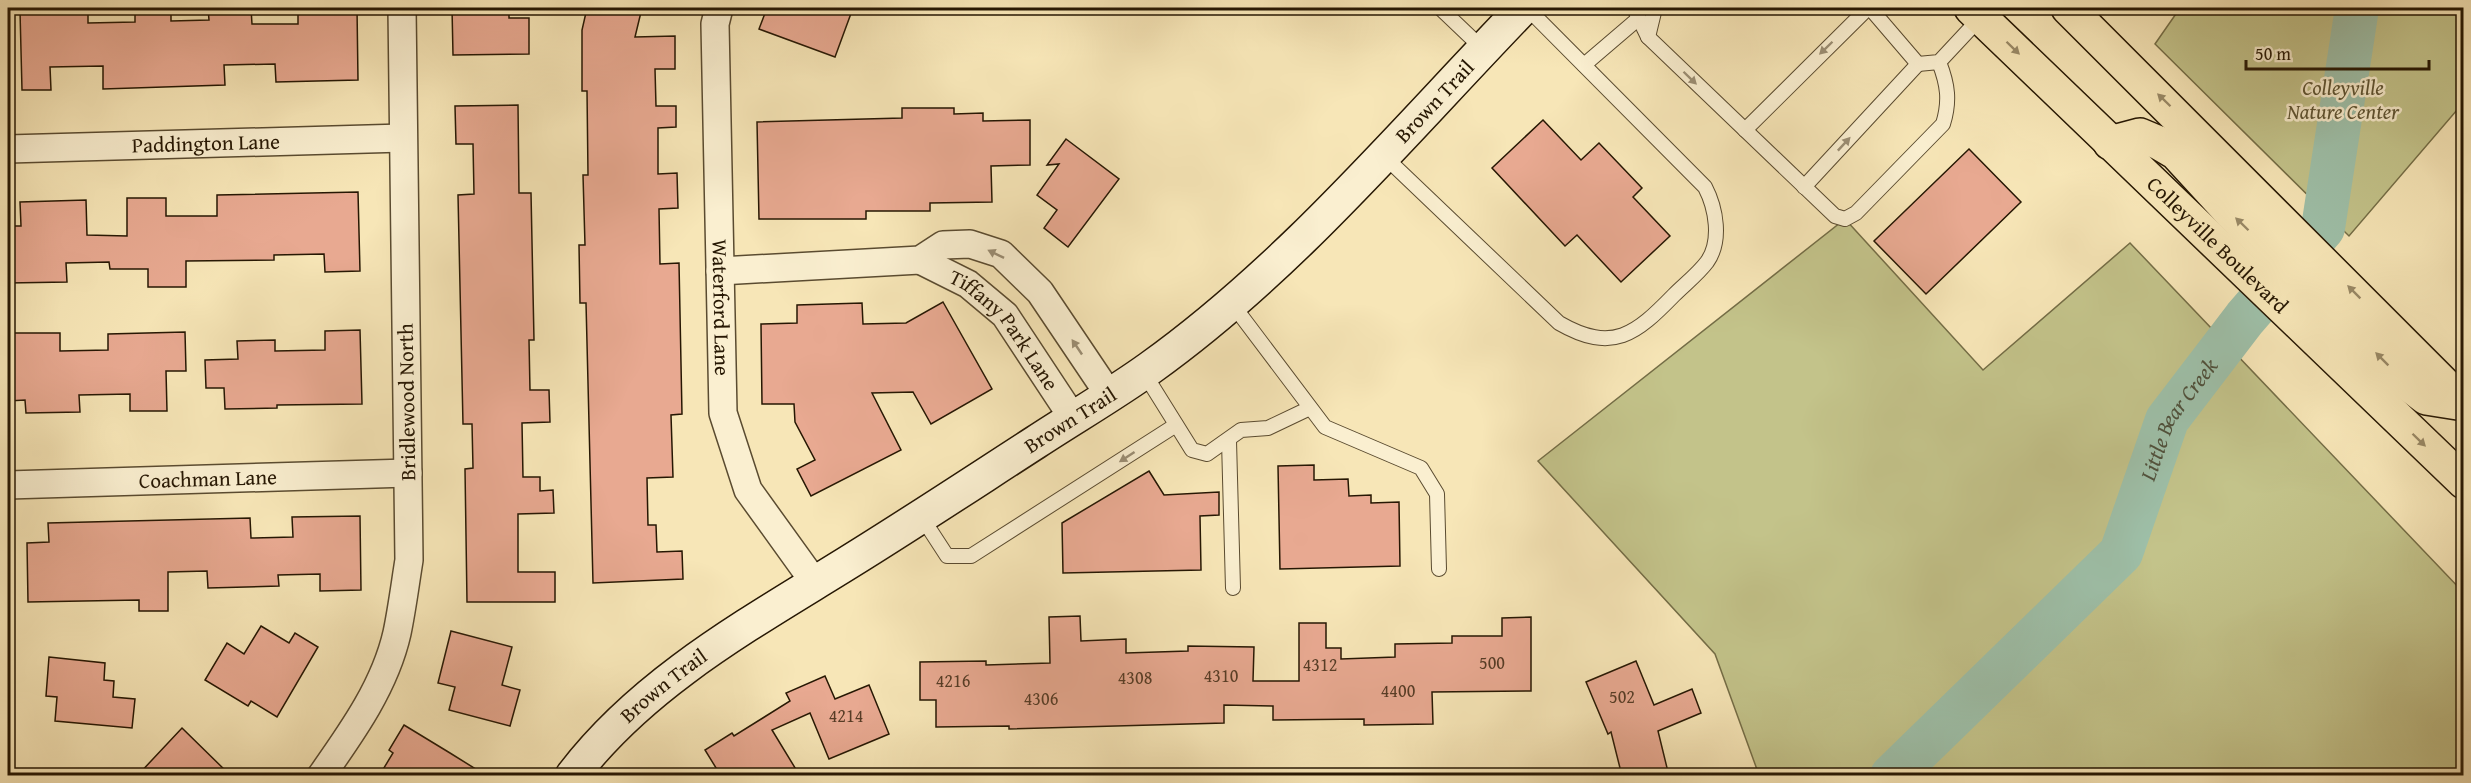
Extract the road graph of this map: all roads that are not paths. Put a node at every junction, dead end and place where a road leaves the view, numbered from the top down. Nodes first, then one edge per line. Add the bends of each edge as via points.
1 (402, 8) edge
2 (719, 8) edge
3 (1440, 8) edge
4 (1525, 8) edge
5 (1655, 8) edge
6 (1869, 8) edge
7 (2068, 8) edge
8 (1976, 12) edge
9 (1636, 13) edge
10 (1648, 37) junction
11 (1483, 48) junction
12 (1939, 62) junction
13 (1918, 64) junction
14 (1584, 65) junction
15 (1746, 130) junction
16 (403, 138) junction
17 (2110, 143) junction
18 (2190, 147) junction
19 (8, 149) edge
20 (1383, 154) junction
21 (1804, 187) junction
22 (920, 260) junction
23 (720, 271) junction
24 (1233, 304) junction
25 (1143, 373) junction
26 (1110, 396) junction
27 (2463, 404) edge
28 (1311, 408) junction
29 (1073, 418) junction
30 (1176, 425) junction
31 (1229, 441) junction
32 (408, 473) junction
33 (2463, 482) edge
34 (8, 485) edge
35 (921, 516) junction
36 (1439, 569) dead end
37 (815, 583) junction
38 (1233, 588) dead end
39 (321, 776) edge
40 (572, 776) edge

1 - 16 street, Bridlewood North
2 - 23 street, Waterford Lane via 715,24
3 - 11 lane
4 - 11 street, Brown Trail
4 - 14 lane
5 - 10 lane
6 - 13 lane
6 -> 15 lane
18 -> 7 main road
8 - 12 lane
8 -> 17 main road, Colleyville Boulevard
9 - 10 lane
9 - 14 lane
10 -> 15 lane
11 - 20 street, Brown Trail
12 - 13 lane
12 - 21 lane via 1948,83 1948,106 1942,124 1856,213 1845,219 1835,216
21 -> 13 lane
14 - 20 lane via 1706,187 1714,205 1715,242 1708,261 1643,326 1628,334 1596,338 1580,335 1559,323
15 - 21 lane
16 - 19 street, Paddington Lane
16 - 32 street, Bridlewood North
17 - 18 main road via 2140,135
17 -> 33 main road, Colleyville Boulevard
27 -> 18 main road
27 -> 18 main road via 2426,398 2405,382 2232,214
20 - 24 street, Brown Trail via 1282,261
22 - 23 street, Tiffany Park Lane
26 -> 22 street, Tiffany Park Lane via 1040,292 1001,254 970,244 943,245
22 - 29 street, Tiffany Park Lane via 968,284 1005,315
23 - 37 street, Waterford Lane via 723,413 748,490
24 - 25 street, Brown Trail
24 - 28 lane
25 - 26 street, Brown Trail
25 - 30 lane
26 - 29 street, Brown Trail
28 - 31 lane via 1268,428 1242,430
28 - 36 lane via 1325,427 1421,468 1437,494
29 - 35 street, Brown Trail
30 - 31 lane via 1192,450 1207,454
30 -> 35 lane via 971,556 947,556
31 - 38 lane
32 - 34 street, Coachman Lane
32 - 39 street, Bridlewood North via 409,560 396,635 379,683
35 - 37 street, Brown Trail
37 - 40 street, Brown Trail via 680,672 628,714 592,749

